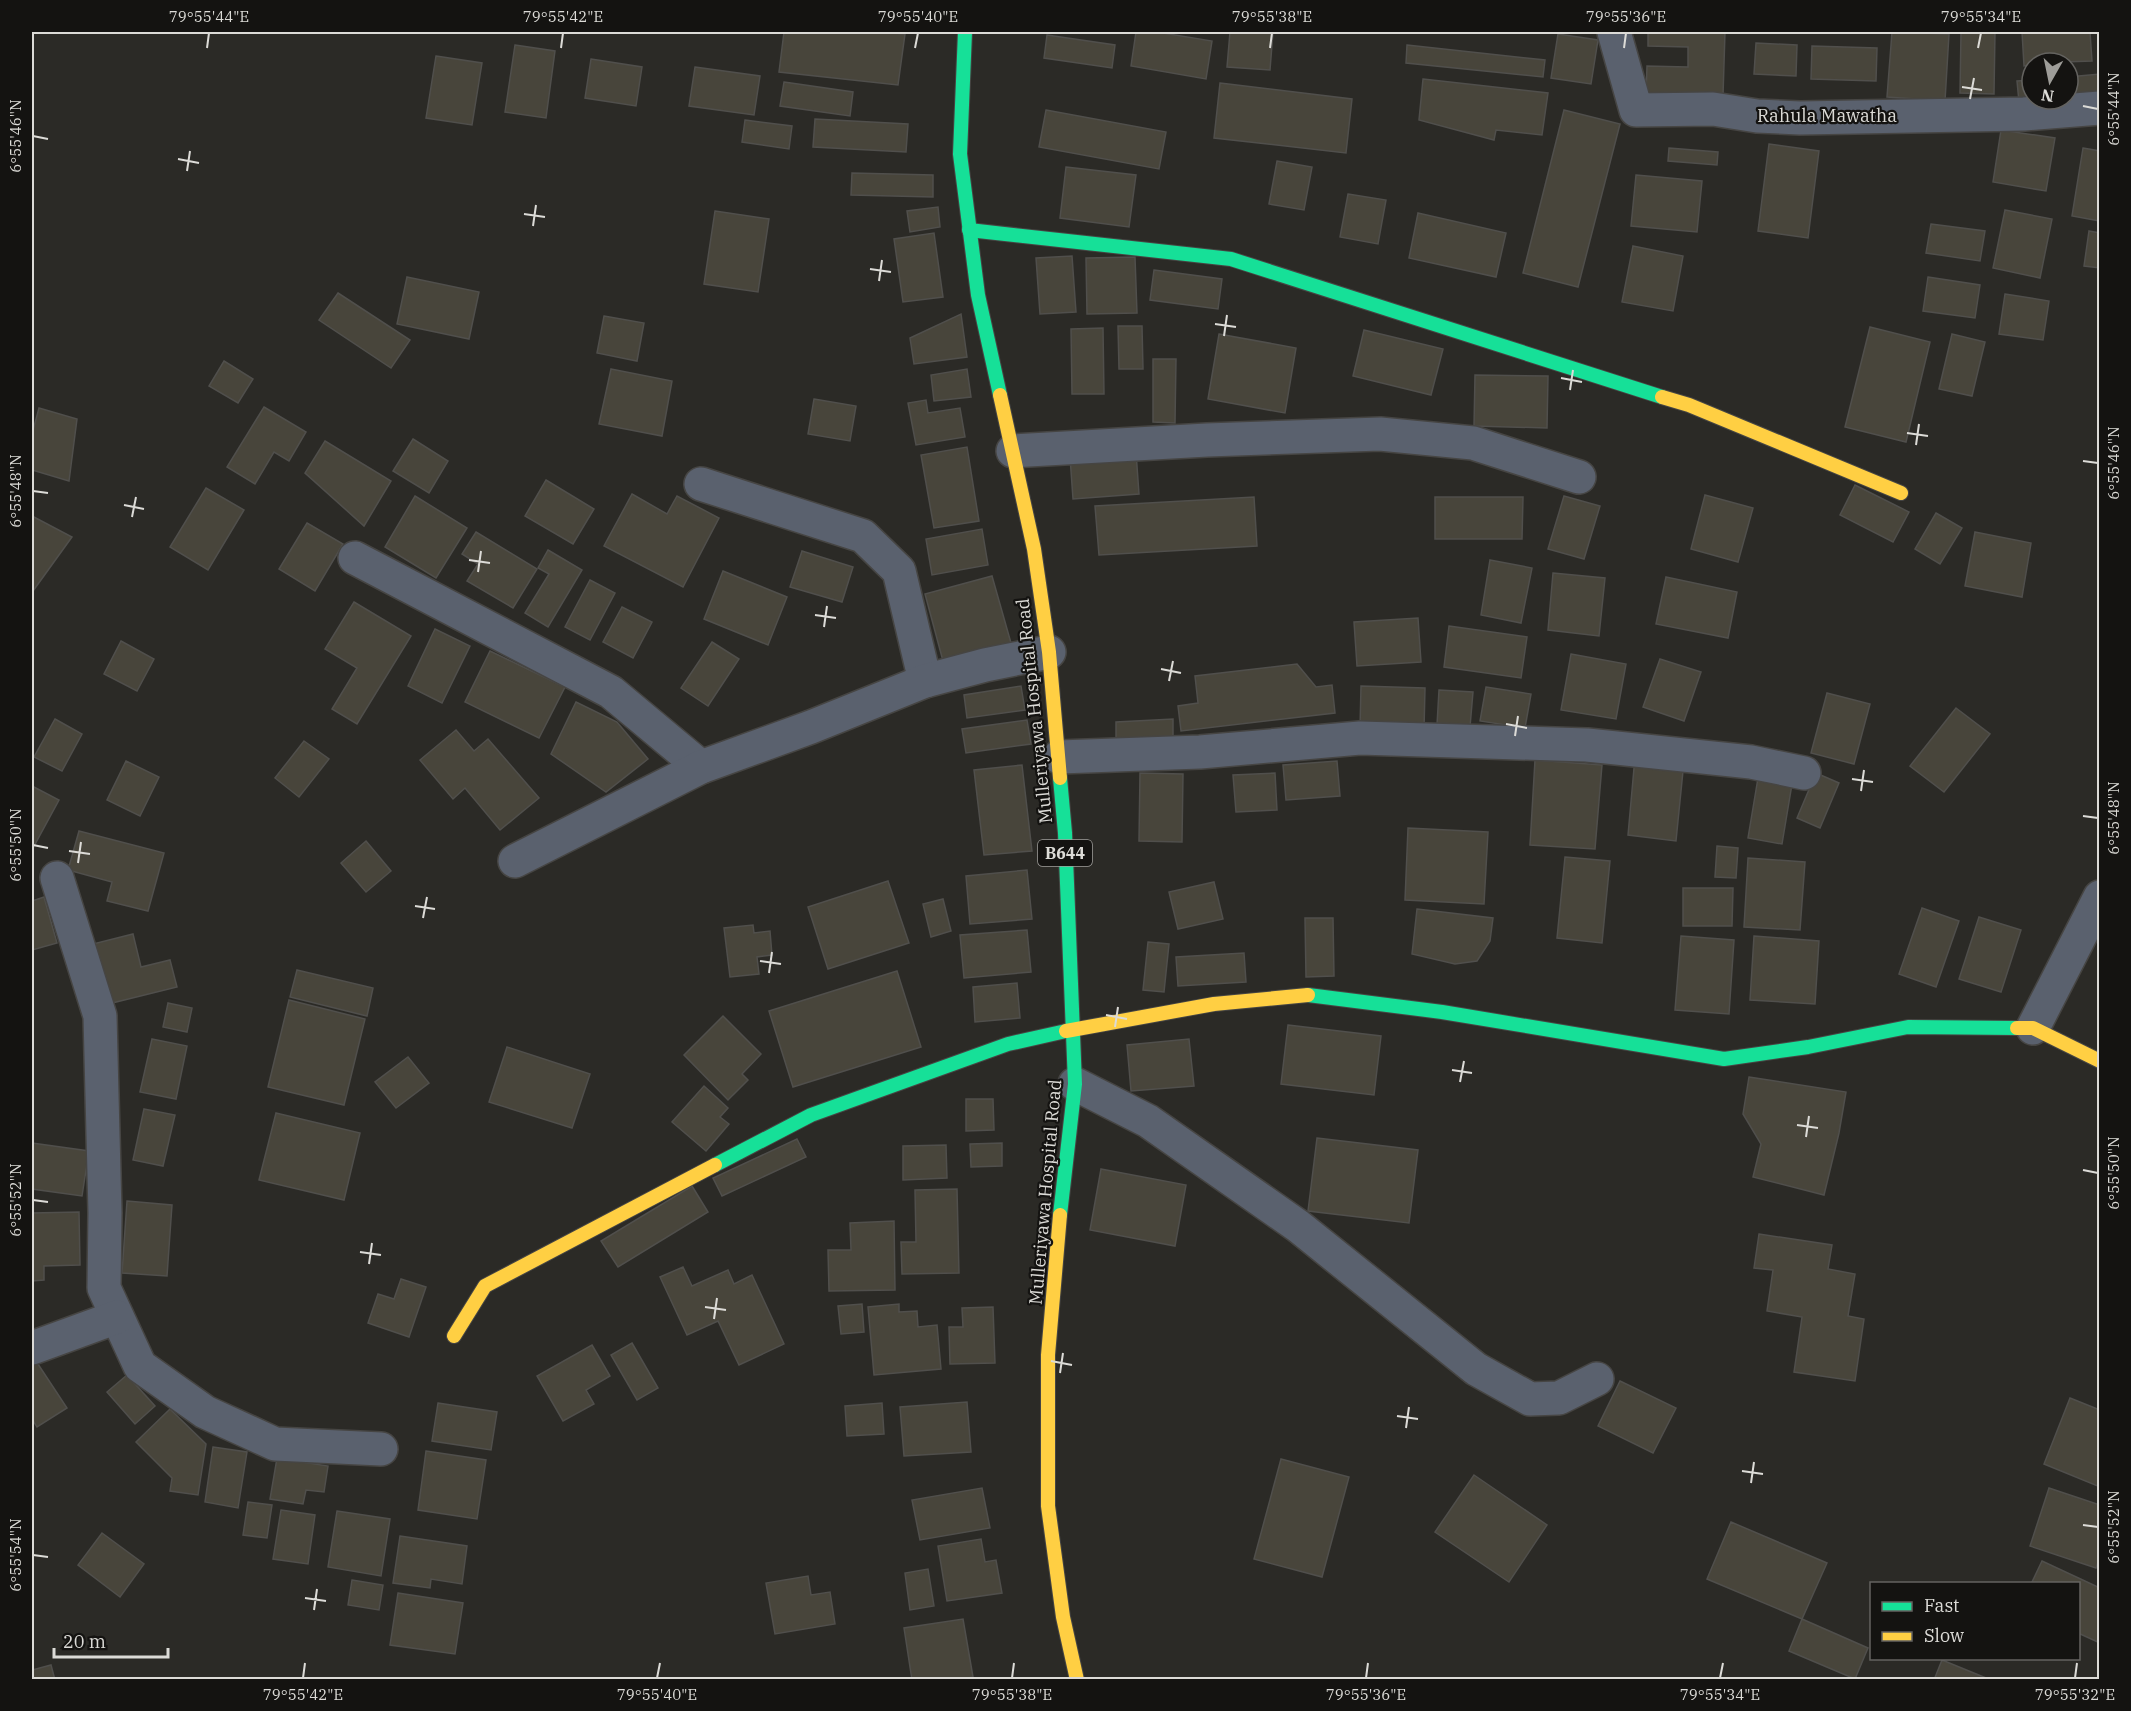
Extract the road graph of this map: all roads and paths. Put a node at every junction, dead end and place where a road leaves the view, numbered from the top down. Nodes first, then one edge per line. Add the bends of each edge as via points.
1 (964, 32) edge
2 (1614, 32) edge
3 (2100, 108) edge
4 (969, 230) junction
5 (1013, 451) junction
6 (1579, 477) dead end
7 (701, 484) dead end
8 (1901, 492) dead end
9 (355, 558) dead end
10 (1049, 652) junction
11 (925, 681) junction
12 (1059, 758) junction
13 (701, 767) junction
14 (1804, 773) dead end
15 (515, 861) dead end
16 (57, 878) dead end
17 (2100, 897) edge
18 (2033, 1028) junction
19 (1074, 1029) junction
20 (2100, 1061) edge
21 (1075, 1084) junction
22 (117, 1317) junction
23 (454, 1336) dead end
24 (32, 1348) edge
25 (1597, 1379) dead end
26 (381, 1449) dead end
27 (1077, 1680) edge

1 - 4 street, Mulleriyawa Hospital Road / B644 via 960,154
2 - 3 street, Rahula Mawatha via 1636,110 1713,108 1800,118 2024,114
4 - 5 street, Mulleriyawa Hospital Road / B644 via 978,295
4 - 8 street via 1231,260 1689,405
5 - 6 street via 1380,434 1473,443
5 - 10 street, Mulleriyawa Hospital Road / B644 via 1034,549
7 - 11 street via 863,536 899,571
9 - 13 street via 611,692
10 - 11 street
10 - 12 street, Mulleriyawa Hospital Road / B644
11 - 13 street
12 - 14 street via 1200,752 1360,738 1587,745 1750,762
12 - 19 street, Mulleriyawa Hospital Road / B644
13 - 15 street
16 - 22 street via 100,1016 104,1288
17 - 18 street
18 - 19 street via 1908,1027 1724,1059 1442,1012 1312,995 1214,1004
18 - 20 street
19 - 21 street, Mulleriyawa Hospital Road / B644
19 - 23 street via 1008,1044 811,1114 484,1286
21 - 25 street via 1158,1127 1298,1226 1476,1369 1530,1399 1559,1398
21 - 27 street, Mulleriyawa Hospital Road / B644 via 1048,1355 1048,1506 1063,1617
22 - 24 street
22 - 26 street via 140,1366 205,1412 275,1444

